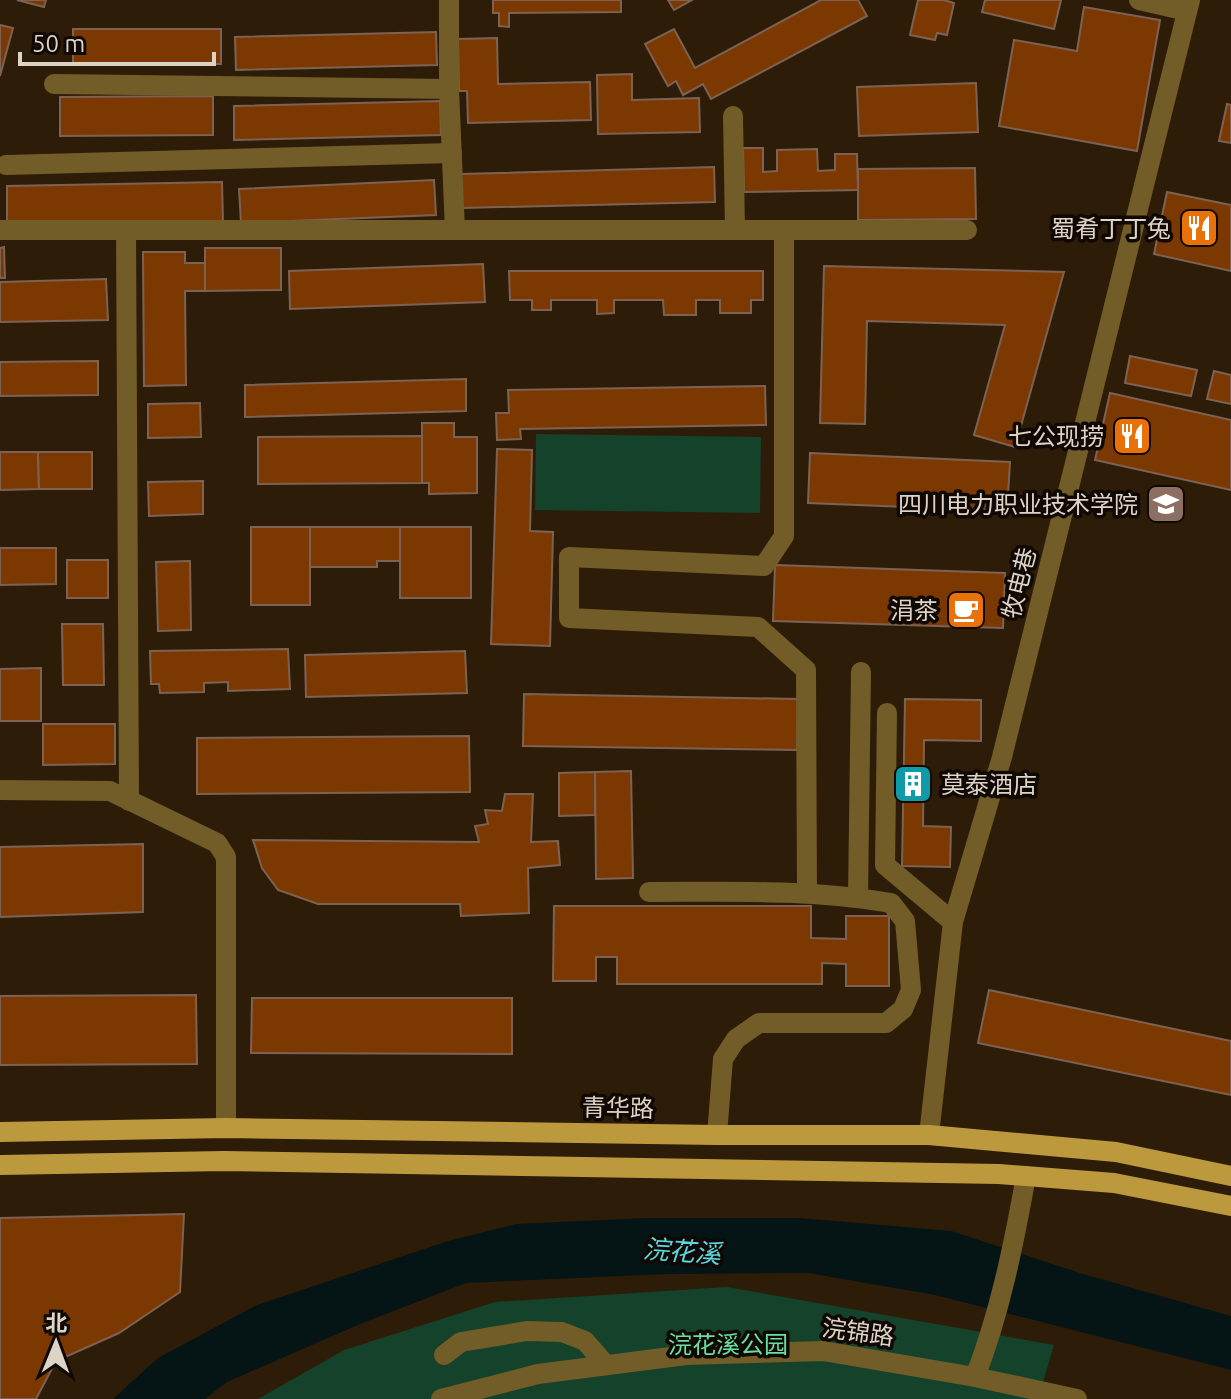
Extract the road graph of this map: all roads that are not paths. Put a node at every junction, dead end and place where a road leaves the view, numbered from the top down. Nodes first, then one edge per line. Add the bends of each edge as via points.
1 (449, 0) edge
2 (1139, 0) edge
3 (1188, 6) edge
4 (54, 84) dead end
5 (449, 89) junction
6 (733, 116) dead end
7 (452, 153) junction
8 (6, 165) dead end
9 (0, 230) edge
10 (126, 230) junction
11 (455, 230) junction
12 (735, 230) junction
13 (784, 230) junction
14 (967, 230) dead end
15 (861, 672) dead end
16 (887, 713) dead end
17 (0, 790) edge
18 (129, 801) junction
19 (649, 892) dead end
20 (807, 893) junction
21 (858, 898) junction
22 (953, 922) junction
23 (226, 1128) junction
24 (0, 1132) edge
25 (717, 1135) junction
26 (929, 1135) junction
27 (0, 1165) edge
28 (1026, 1176) junction
29 (1231, 1176) edge
30 (1231, 1206) edge
31 (444, 1355) dead end
32 (606, 1365) junction
33 (975, 1377) junction
34 (1054, 1397) edge
35 (441, 1399) edge
36 (1077, 1399) edge

1 - 5 street
2 - 3 street
3 - 22 street, 牧电巷 via 1002,757
4 - 5 street
5 - 7 street
6 - 12 street
7 - 8 street
7 - 11 street
9 - 10 street
10 - 11 street
10 - 18 street
11 - 12 street
12 - 13 street
13 - 14 street
13 - 20 street via 784,536 764,566 569,557 569,618 758,627 806,670
15 - 21 street
16 - 22 street via 885,865
17 - 18 street via 110,791
18 - 23 street via 217,843 226,857
19 - 20 street
20 - 21 street
21 - 25 street via 891,903 905,921 911,990 903,1009 886,1023 759,1023 736,1039 723,1059
22 - 26 street, 牧电巷
23 - 24 main road, 青华路
23 - 25 main road, 青华路
25 - 26 main road, 青华路
26 - 29 main road, 青华路 via 1116,1152
27 - 28 main road via 224,1161
28 - 30 main road via 1114,1183
28 - 33 street
31 - 32 street via 461,1342 527,1331 562,1332 585,1341
32 - 33 street, 浣锦路 via 686,1355 823,1351
32 - 35 street, 浣锦路 via 538,1374
33 - 34 street, 浣锦路
34 - 36 street, 浣锦路

